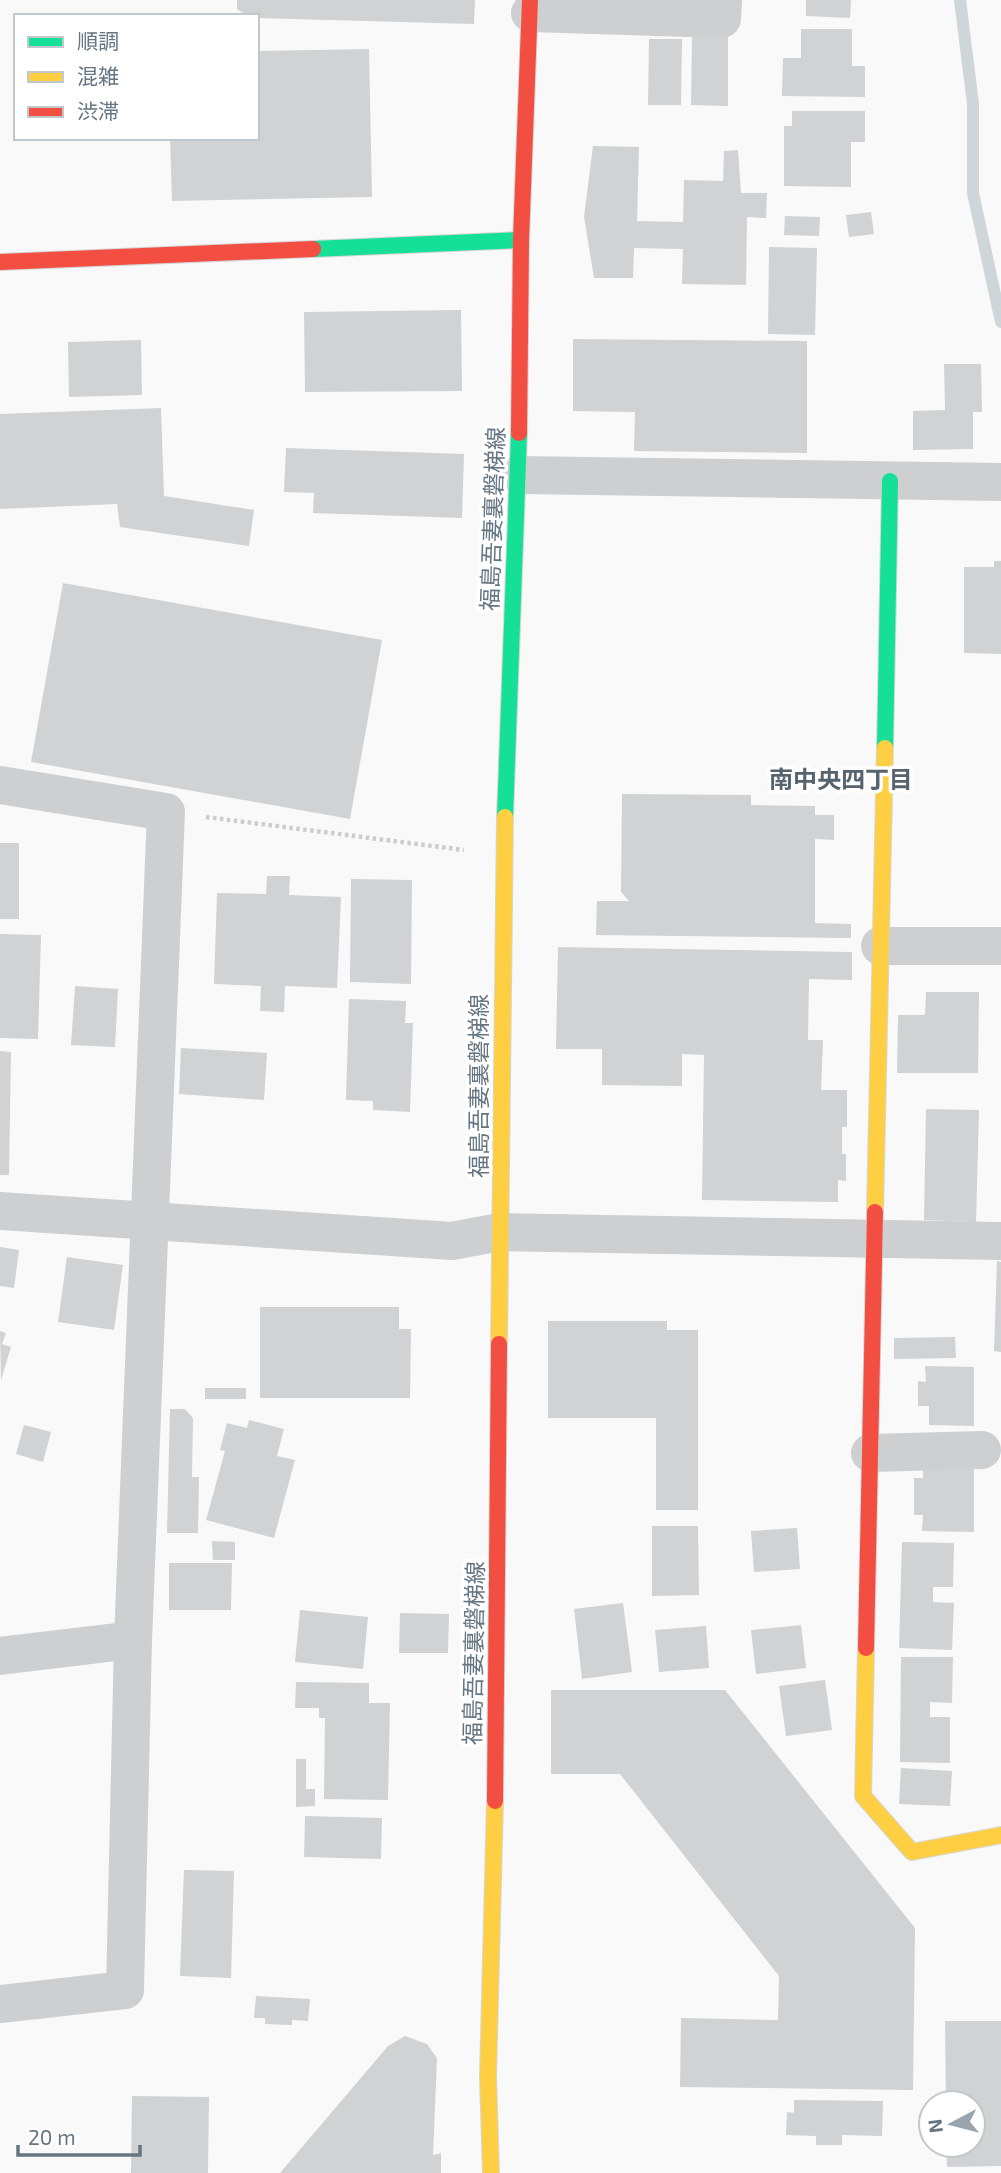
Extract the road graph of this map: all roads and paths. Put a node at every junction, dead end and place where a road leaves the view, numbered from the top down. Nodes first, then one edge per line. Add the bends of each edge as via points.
1 (723, 0) edge
2 (530, 6) edge
3 (521, 240) junction
4 (0, 262) edge
5 (519, 475) junction
6 (890, 481) junction
7 (1001, 482) edge
8 (0, 785) edge
9 (166, 812) junction
10 (503, 855) junction
11 (880, 946) junction
12 (1001, 946) edge
13 (0, 1211) edge
14 (149, 1220) junction
15 (500, 1232) junction
16 (874, 1237) junction
17 (1001, 1241) edge
18 (982, 1450) dead end
19 (870, 1452) junction
20 (133, 1640) junction
21 (0, 1656) edge
22 (1001, 1835) edge
23 (0, 2004) edge
24 (491, 2173) edge

1 - 2 street via 722,19
2 - 3 main road, 福島吾妻裏磐梯線
3 - 4 main road
3 - 5 main road, 福島吾妻裏磐梯線
5 - 6 street
5 - 10 main road, 福島吾妻裏磐梯線
6 - 7 street
6 - 11 main road
8 - 9 street
9 - 10 path
9 - 14 street
10 - 15 main road, 福島吾妻裏磐梯線
11 - 12 street
11 - 16 main road
13 - 14 street
14 - 15 street via 452,1241
14 - 20 street
15 - 16 street
15 - 24 main road, 福島吾妻裏磐梯線 via 488,2077
16 - 17 street
16 - 19 main road
18 - 19 street
19 - 22 main road via 863,1796 912,1852
20 - 21 street
20 - 23 street via 125,1990

